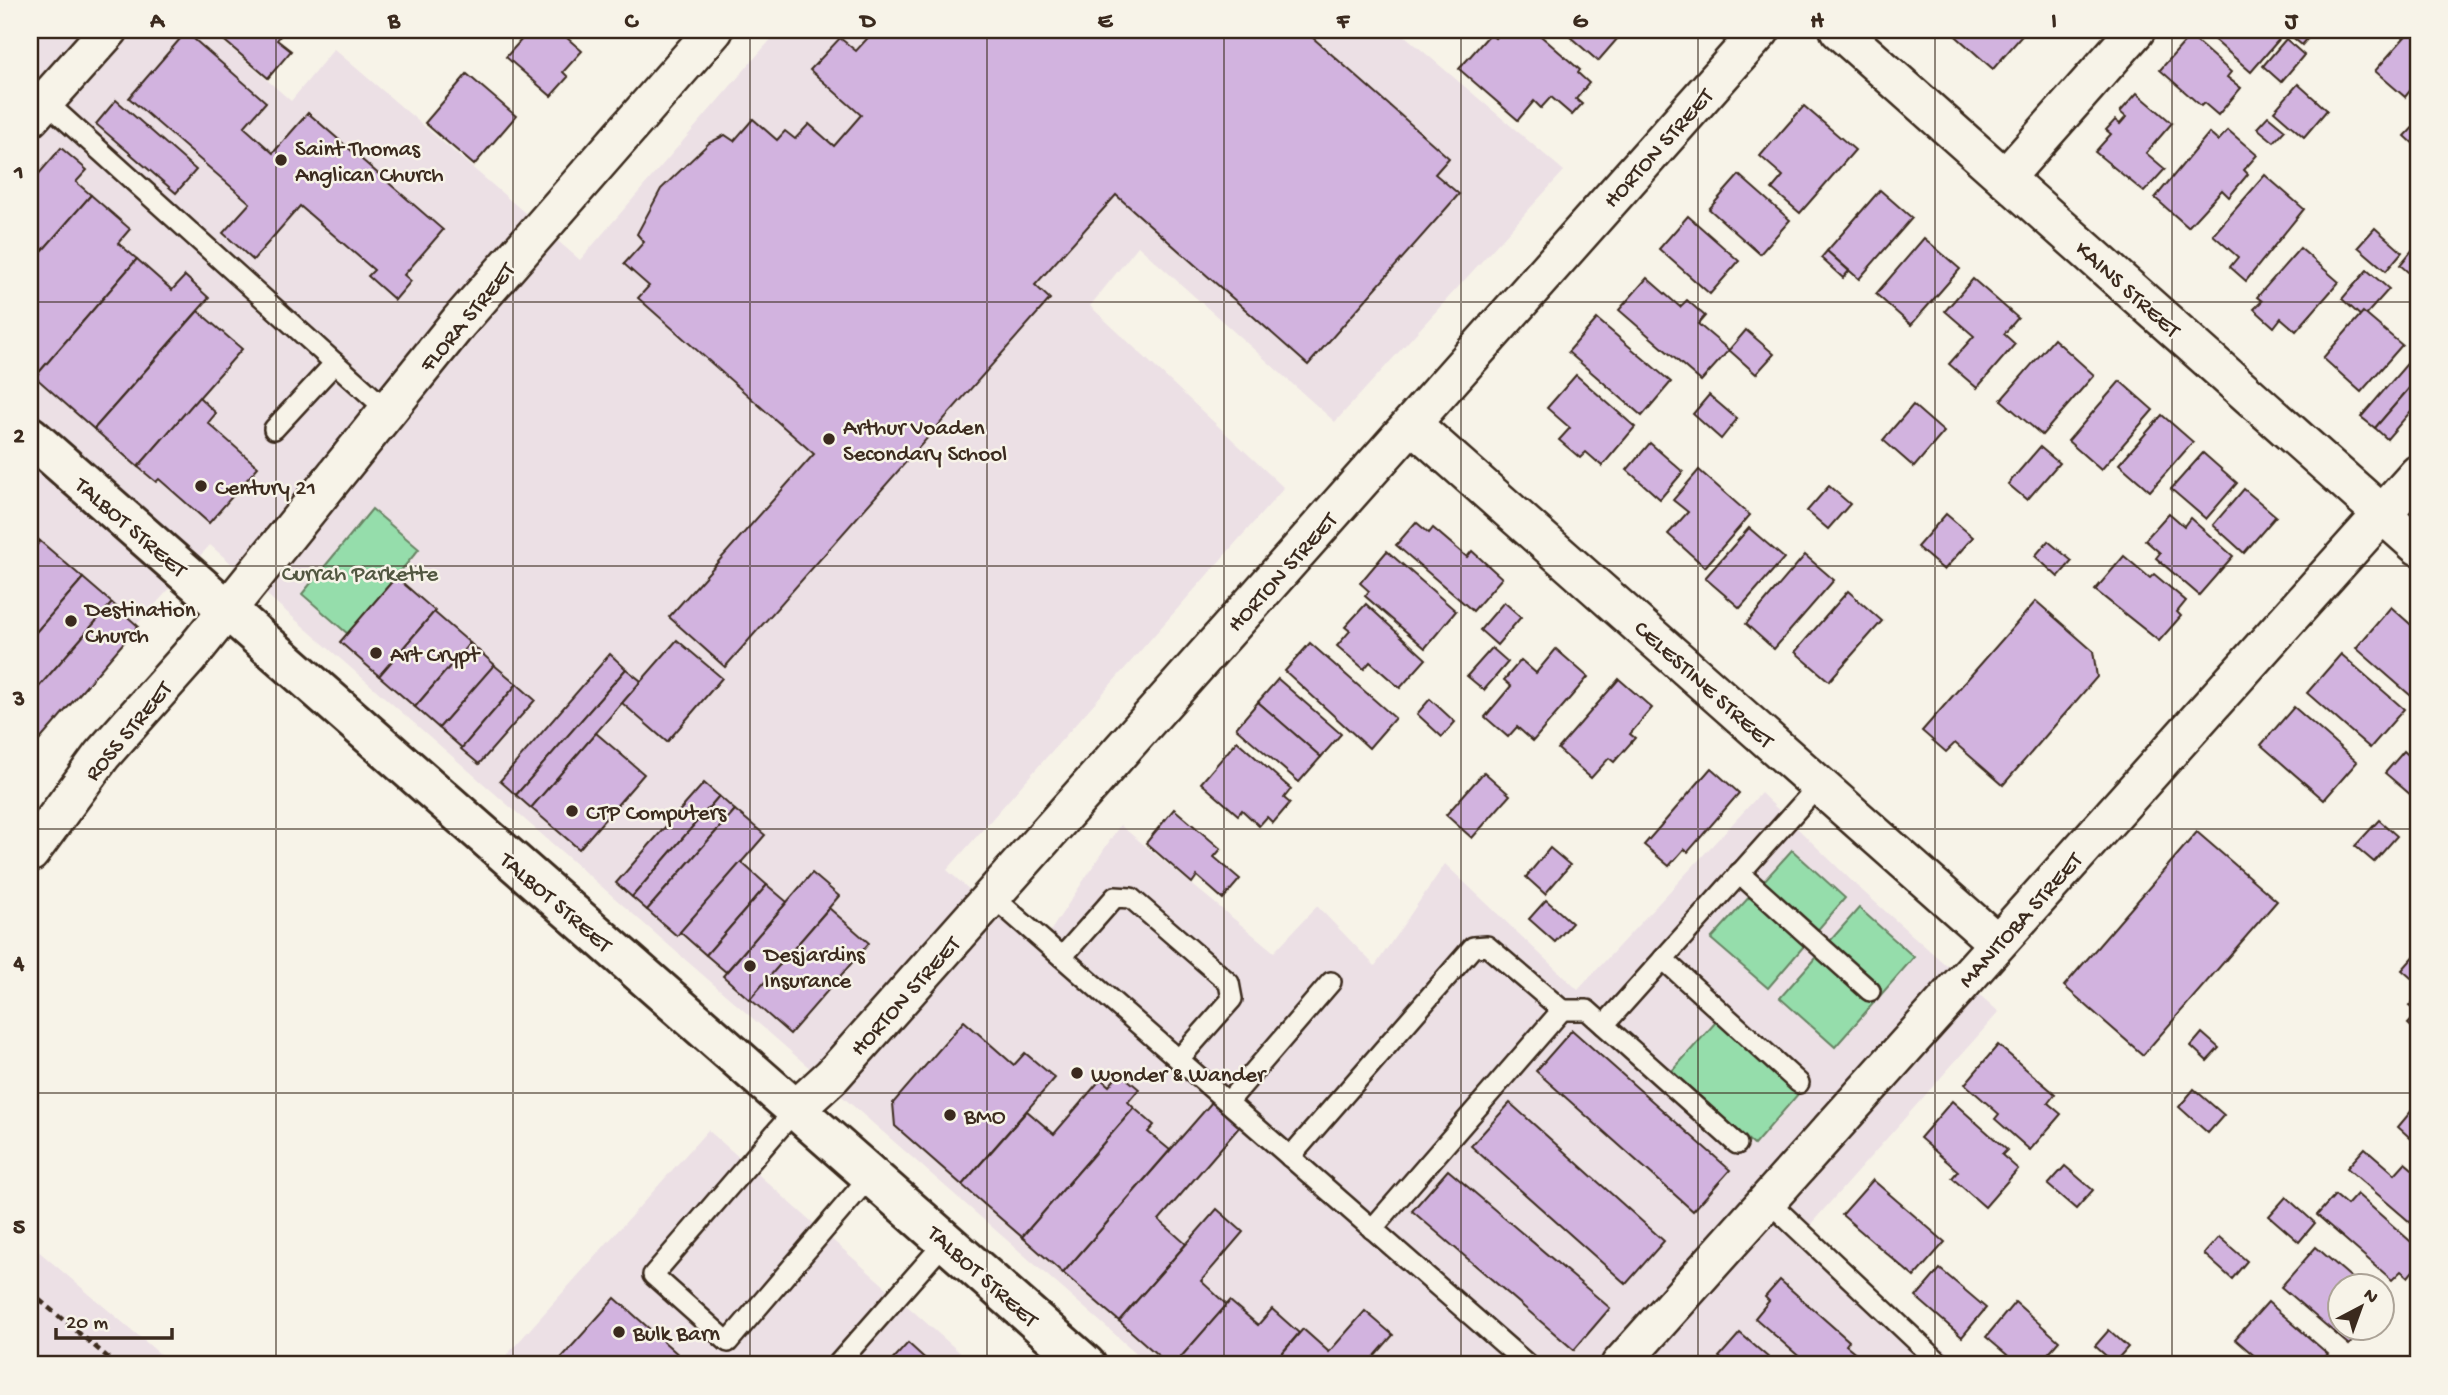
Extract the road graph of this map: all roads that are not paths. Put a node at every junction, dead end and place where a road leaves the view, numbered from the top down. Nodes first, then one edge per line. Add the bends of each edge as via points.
1 (109, 30) edge
2 (714, 30) edge
3 (1761, 30) edge
4 (1839, 30) edge
5 (2136, 30) edge
6 (37, 110) edge
7 (2005, 178) junction
8 (335, 363) junction
9 (388, 411) junction
10 (1412, 424) junction
11 (274, 429) dead end
12 (30, 436) edge
13 (2418, 474) edge
14 (2382, 514) junction
15 (2418, 546) edge
16 (227, 609) junction
17 (1819, 785) junction
18 (30, 853) edge
19 (1739, 873) junction
20 (992, 896) junction
21 (1997, 943) junction
22 (1062, 957) junction
23 (1663, 958) junction
24 (1331, 982) dead end
25 (1870, 991) dead end
26 (1562, 1010) junction
27 (1604, 1025) junction
28 (1179, 1059) junction
29 (1798, 1083) dead end
30 (1228, 1102) junction
31 (796, 1109) junction
32 (1737, 1144) dead end
33 (1290, 1157) junction
34 (871, 1175) junction
35 (1767, 1200) junction
36 (1372, 1229) junction
37 (946, 1241) junction
38 (838, 1365) edge
39 (1086, 1365) edge
40 (1528, 1365) edge
41 (1620, 1365) edge
42 (1942, 1365) edge

1 - 6 street
2 - 9 street, FLORA STREET via 459,322
3 - 10 street, HORTON STREET
4 - 7 street, KAINS STREET
5 - 7 street
6 - 8 lane
7 - 14 street, KAINS STREET
8 - 9 lane
8 - 11 lane
9 - 16 street, FLORA STREET
10 - 17 street, CELESTINE STREET
10 - 20 street, HORTON STREET
12 - 16 main road, TALBOT STREET
13 - 14 street, MANITOBA STREET
14 - 15 street, KAINS STREET
14 - 21 street, MANITOBA STREET
16 - 18 street, ROSS STREET via 102,755
16 - 31 main road, TALBOT STREET
17 - 19 lane
17 - 21 street, CELESTINE STREET
19 - 23 lane
19 - 25 lane
20 - 22 lane
20 - 31 street, HORTON STREET via 832,1076
21 - 35 street, MANITOBA STREET
22 - 28 lane
22 - 28 lane via 1115,897 1131,898 1229,983 1232,999
23 - 27 lane
23 - 29 lane
24 - 30 lane
26 - 27 lane via 1587,1010
26 - 33 lane via 1487,946 1473,947
26 - 36 lane
27 - 32 lane
28 - 30 lane
30 - 33 lane
31 - 34 main road, TALBOT STREET
31 - 34 lane via 653,1275 729,1342
33 - 36 lane
34 - 37 main road, TALBOT STREET
35 - 41 street, MANITOBA STREET
35 - 42 lane
36 - 40 lane
37 - 38 lane
37 - 39 main road, TALBOT STREET

